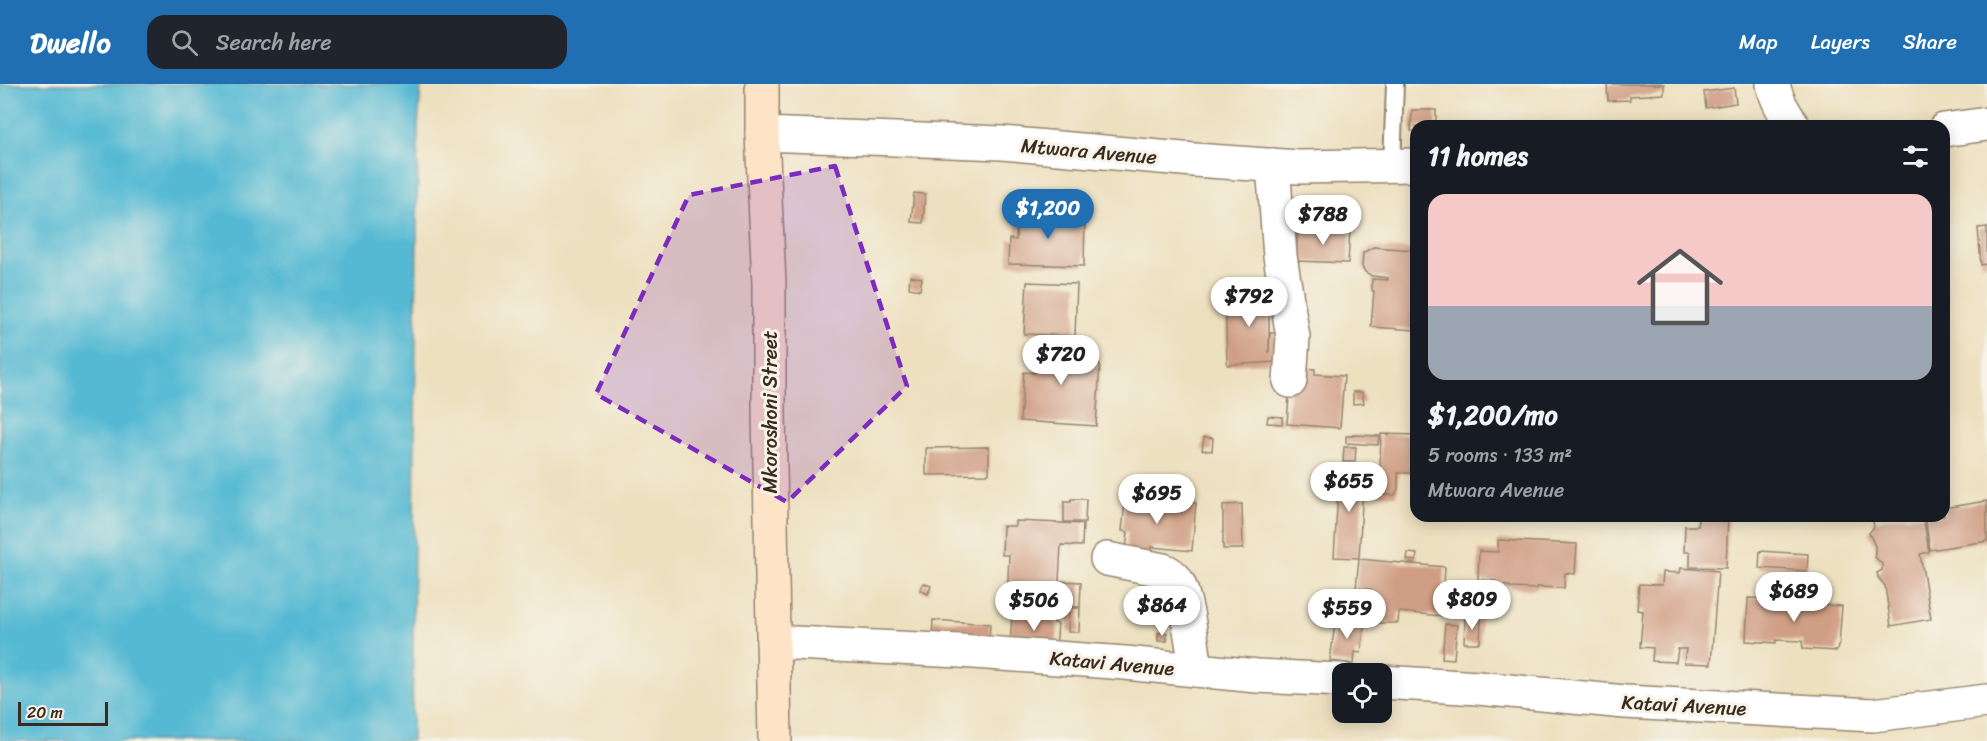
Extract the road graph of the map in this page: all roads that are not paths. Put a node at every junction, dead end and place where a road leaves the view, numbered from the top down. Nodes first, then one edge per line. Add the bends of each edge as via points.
1 (762, 84) edge
2 (1395, 84) edge
3 (1773, 84) edge
4 (1790, 120) edge
5 (1987, 124) edge
6 (1950, 129) edge
7 (762, 134) junction
8 (1273, 165) junction
9 (1404, 165) edge
10 (1290, 381) dead end
11 (1107, 559) dead end
12 (773, 642) junction
13 (1196, 670) junction
14 (1332, 680) edge
15 (1392, 683) edge
16 (1987, 701) edge
17 (775, 741) edge

1 - 7 street, Mkoroshoni Street
2 - 9 lane
3 - 4 street
5 - 6 street
7 - 8 street, Mtwara Avenue via 1002,143
7 - 12 street, Mkoroshoni Street via 770,284
8 - 9 street, Mtwara Avenue
8 - 10 street via 1280,256 1293,337
11 - 13 street via 1170,573 1178,583 1185,607
12 - 13 street, Katavi Avenue via 960,651
12 - 17 street, Mkoroshoni Street
13 - 14 street, Katavi Avenue
15 - 16 street, Katavi Avenue via 1625,702 1873,716

